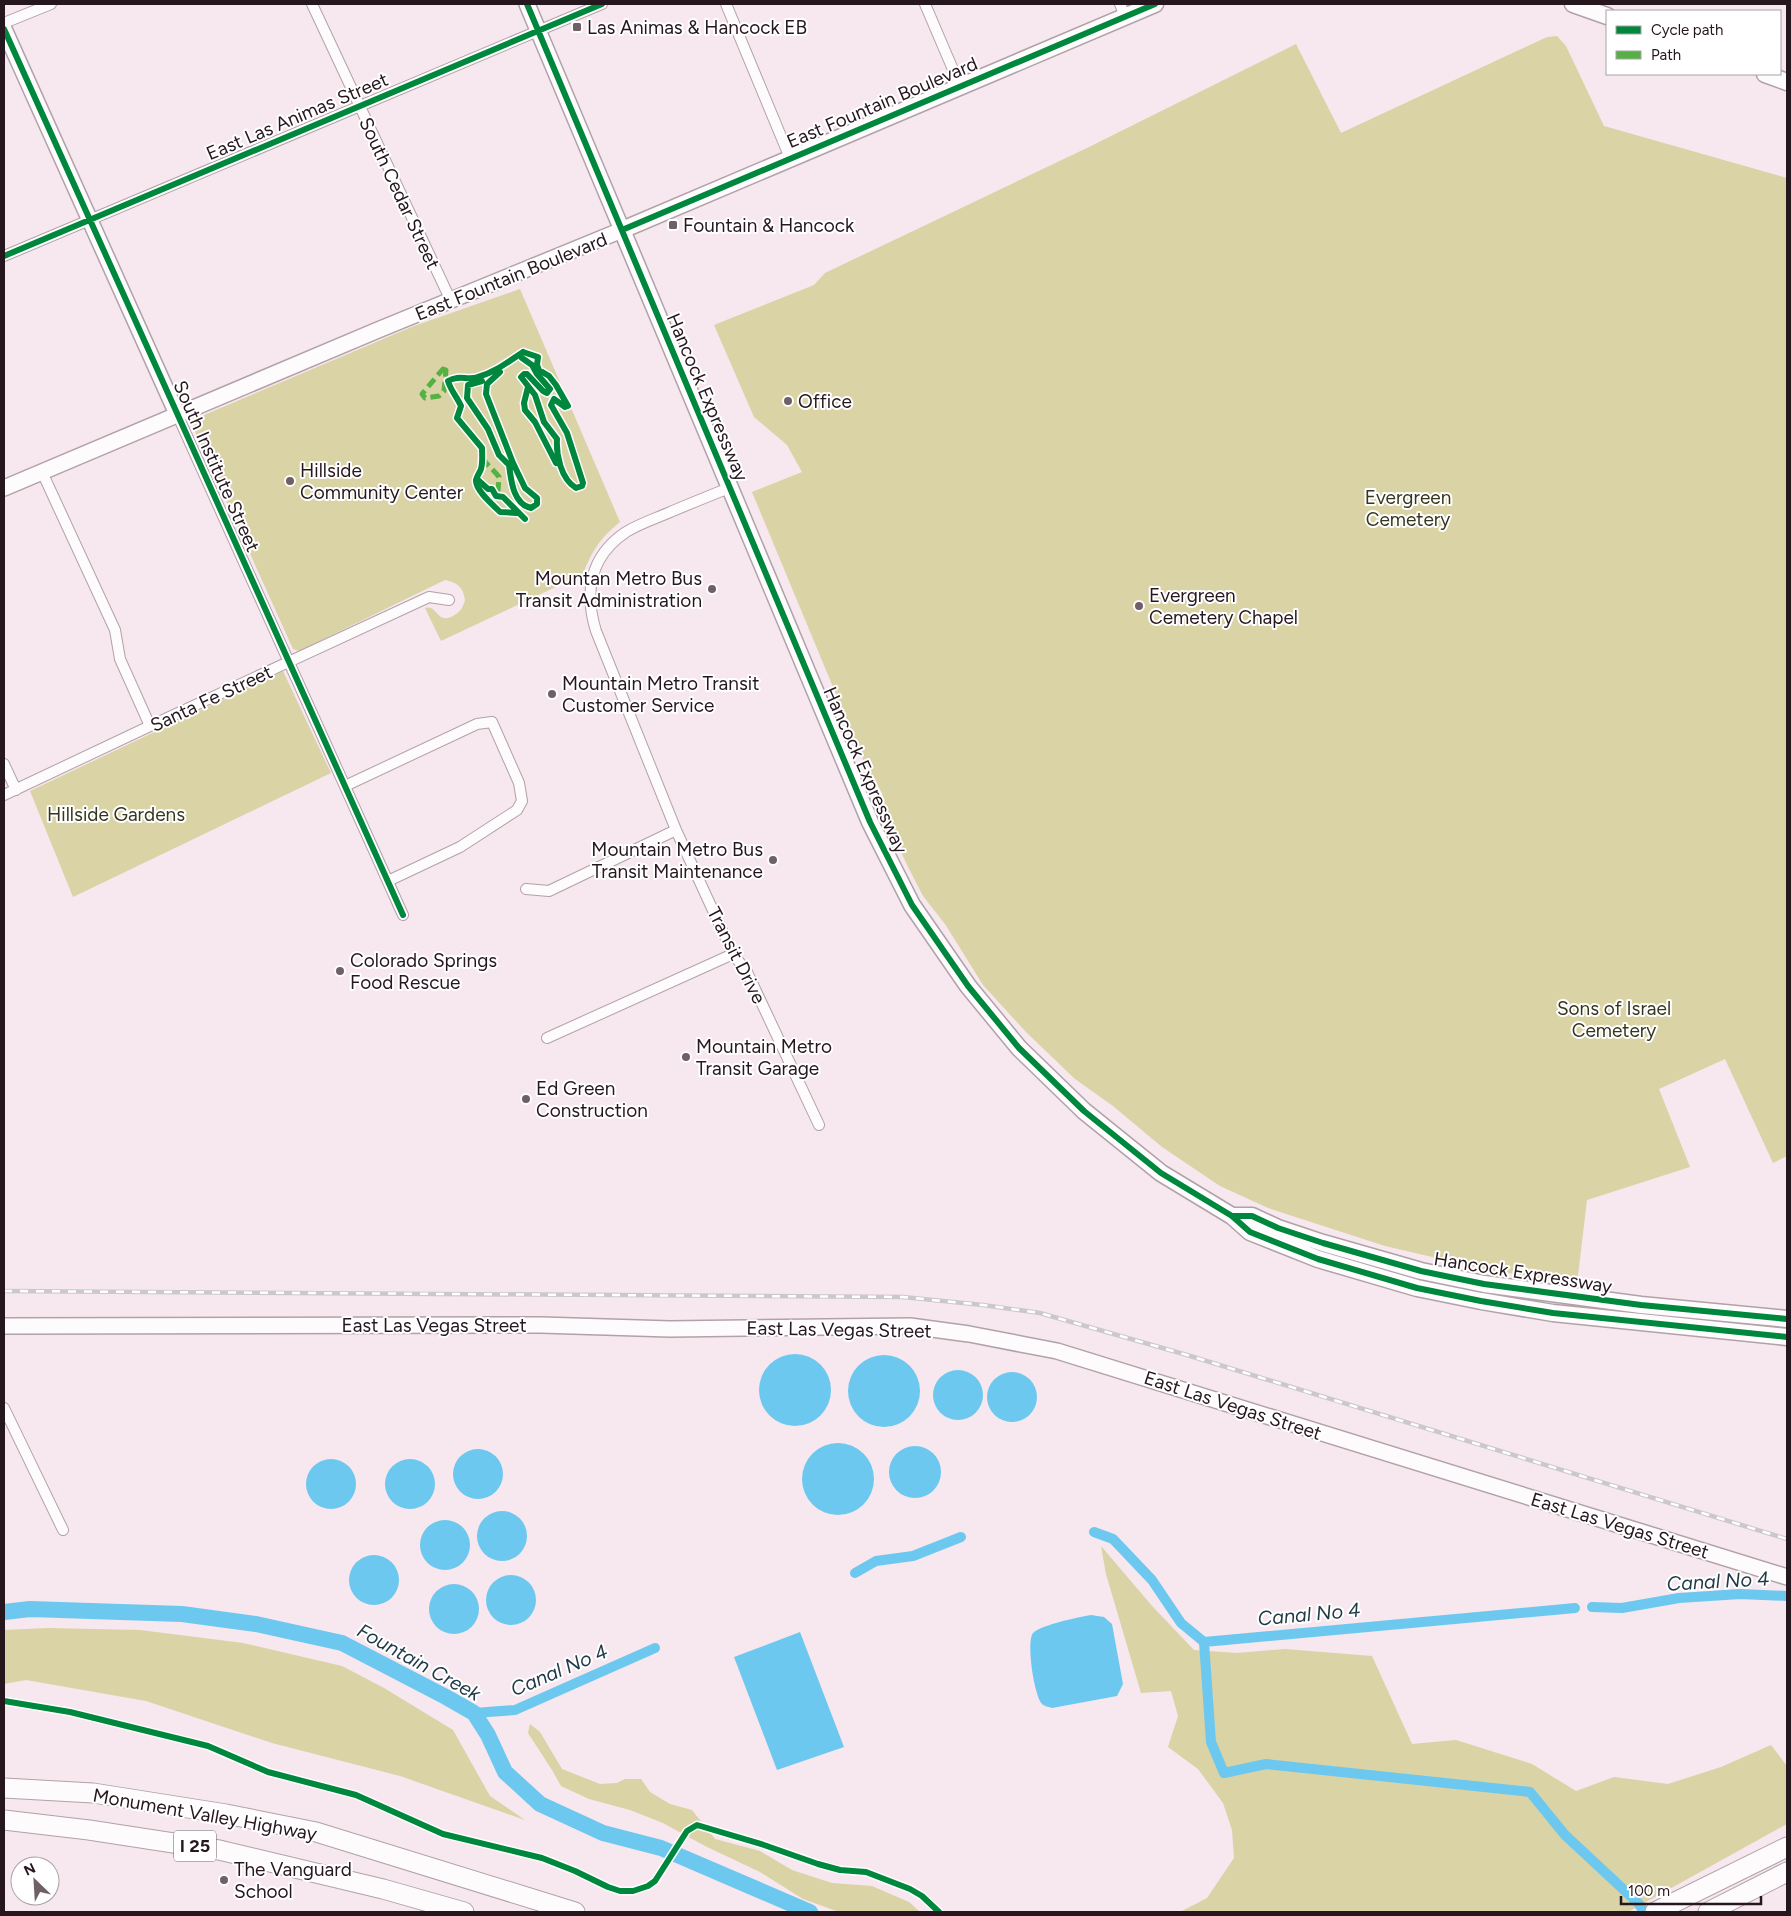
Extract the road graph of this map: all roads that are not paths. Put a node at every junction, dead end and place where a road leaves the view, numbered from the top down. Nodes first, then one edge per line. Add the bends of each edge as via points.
1 (51, 4) edge
2 (312, 4) edge
3 (527, 4) edge
4 (602, 4) edge
5 (726, 4) edge
6 (925, 4) edge
7 (1155, 4) edge
8 (1573, 4) edge
9 (1123, 10) edge
10 (1606, 16) edge
11 (4, 23) edge
12 (4, 29) edge
13 (538, 31) junction
14 (1768, 75) edge
15 (1787, 82) edge
16 (960, 86) junction
17 (360, 106) junction
18 (790, 158) junction
19 (90, 220) junction
20 (622, 230) junction
21 (4, 256) edge
22 (451, 301) junction
23 (178, 414) junction
24 (42, 472) junction
25 (4, 488) edge
26 (729, 488) junction
27 (449, 600) dead end
28 (289, 662) junction
29 (150, 726) junction
30 (4, 764) edge
31 (345, 786) junction
32 (16, 790) junction
33 (4, 796) edge
34 (676, 830) junction
35 (388, 881) junction
36 (526, 889) dead end
37 (403, 915) dead end
38 (733, 954) junction
39 (547, 1038) dead end
40 (819, 1125) dead end
41 (1232, 1216) junction
42 (1787, 1319) edge
43 (4, 1326) edge
44 (1787, 1337) edge
45 (4, 1408) edge
46 (63, 1530) dead end
47 (1787, 1577) edge
48 (4, 1788) edge
49 (4, 1820) edge
50 (1787, 1847) edge
51 (1787, 1872) edge
52 (383, 1888) junction
53 (436, 1912) edge
54 (464, 1912) edge
55 (576, 1912) edge
56 (1655, 1912) edge
57 (1673, 1912) edge
58 (1708, 1912) edge

1 - 11 street
2 - 17 street, South Cedar Street
3 - 13 street
4 - 13 street, East Las Animas Street
5 - 18 street
6 - 16 street
7 - 9 main road, East Fountain Boulevard
8 - 10 main road
9 - 16 main road, East Fountain Boulevard
12 - 19 street, South Institute Street
13 - 17 street, East Las Animas Street
13 - 20 street
14 - 15 main road
16 - 18 main road, East Fountain Boulevard
17 - 19 street, East Las Animas Street
17 - 22 street, South Cedar Street
18 - 20 main road, East Fountain Boulevard
19 - 21 street, East Las Animas Street
19 - 23 street, South Institute Street
20 - 22 street, East Fountain Boulevard
20 - 26 main road, Hancock Expressway
22 - 23 street, East Fountain Boulevard
23 - 24 street, East Fountain Boulevard
23 - 28 street, South Institute Street
24 - 25 street, East Fountain Boulevard
24 - 29 street via 115,630 120,659
26 - 34 street, Transit Drive via 626,533 602,556 590,585 589,600 596,631
26 - 41 main road, Hancock Expressway via 870,822 912,905 962,978 1019,1048 1084,1111 1161,1173
27 - 28 street, Santa Fe Street via 429,598
28 - 29 street, Santa Fe Street
28 - 31 street, South Institute Street
29 - 32 street, Santa Fe Street
30 - 32 street
31 - 35 street, South Institute Street
31 - 35 street via 477,724 492,722 519,783 522,801 517,810 460,847
32 - 33 street, Santa Fe Street
34 - 36 street via 549,891
34 - 38 street, Transit Drive
35 - 37 street, South Institute Street
38 - 39 street
38 - 40 street, Transit Drive via 747,972
41 - 42 main road, Hancock Expressway via 1252,1216 1323,1243 1421,1271 1484,1284 1641,1305
41 - 44 main road, Hancock Expressway via 1250,1232 1272,1242 1417,1288 1553,1313
43 - 47 street, East Las Vegas Street via 541,1325 670,1329 910,1326 969,1334 1066,1354
45 - 46 street
48 - 55 highway, Monument Valley Highway / I 25 via 93,1793 316,1832
49 - 52 highway, Monument Valley Highway / I 25 via 219,1850
50 - 56 highway
50 - 57 highway
51 - 58 highway
52 - 53 highway
52 - 54 highway, Monument Valley Highway / I 25

